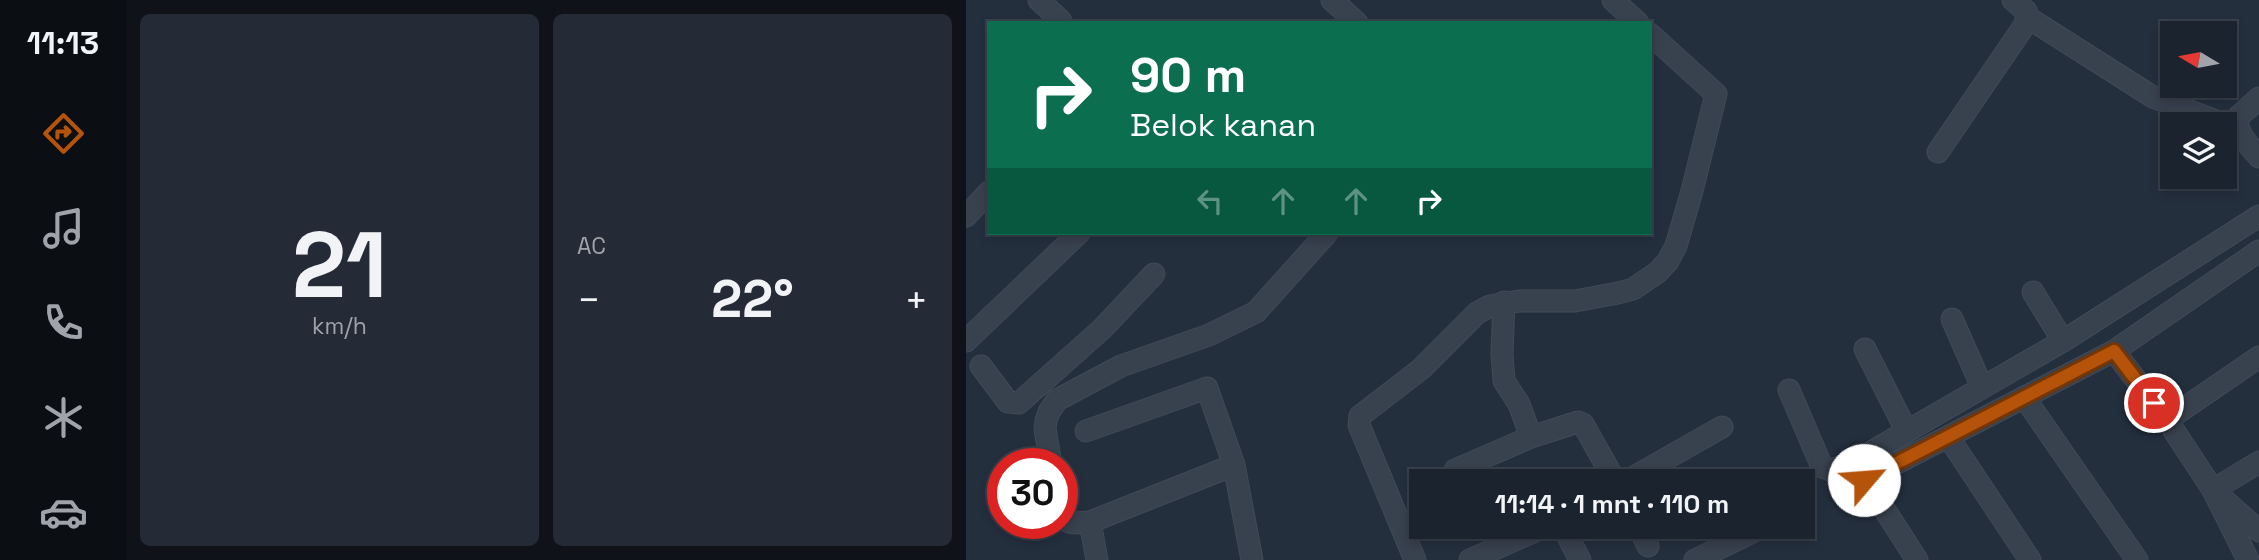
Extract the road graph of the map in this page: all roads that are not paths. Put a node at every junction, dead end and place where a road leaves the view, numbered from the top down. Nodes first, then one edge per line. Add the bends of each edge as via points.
1 (1040, 0) edge
2 (1332, 0) edge
3 (1613, 0) edge
4 (2013, 0) edge
5 (2027, 17) junction
6 (1061, 21) dead end
7 (1355, 21) edge
8 (1636, 21) edge
9 (1652, 36) edge
10 (2259, 98) edge
11 (2192, 112) edge
12 (2237, 129) joint
13 (1938, 152) dead end
14 (2259, 157) edge
15 (987, 194) edge
16 (966, 216) edge
17 (2259, 216) edge
18 (1077, 235) edge
19 (1325, 235) edge
20 (2259, 251) edge
21 (1154, 274) dead end
22 (2033, 292) dead end
23 (1504, 302) junction
24 (1952, 319) dead end
25 (966, 341) edge
26 (2063, 341) junction
27 (1866, 349) dead end
28 (2114, 351) junction
29 (2259, 357) edge
30 (971, 365) edge
31 (1982, 387) junction
32 (1789, 390) dead end
33 (2024, 397) junction
34 (2167, 420) junction
35 (1722, 427) dead end
36 (1906, 430) junction
37 (1086, 431) dead end
38 (1531, 437) junction
39 (1949, 438) junction
40 (1048, 448) edge
41 (2259, 462) edge
42 (1234, 465) junction
43 (1457, 469) edge
44 (1608, 469) edge
45 (1648, 469) edge
46 (1859, 471) junction
47 (2213, 490) junction
48 (1090, 522) junction
49 (1078, 523) edge
50 (2259, 531) edge
51 (1517, 539) edge
52 (1569, 539) edge
53 (1644, 539) edge
54 (1738, 539) edge
55 (1648, 546) dead end
56 (1097, 560) edge
57 (1252, 560) edge
58 (1415, 560) edge
59 (1470, 560) edge
60 (1580, 560) edge
61 (1695, 560) edge
62 (1917, 560) edge
63 (2030, 560) edge
64 (2137, 560) edge
65 (2248, 560) edge

1 - 6 street
2 - 7 street
3 - 8 street
4 - 5 street
5 - 11 street via 2153,97
5 - 13 street
9 - 23 street via 1716,94 1692,191 1668,261 1640,285 1618,293 1566,302
10 - 12 street via 2238,117
12 - 14 street
15 - 16 street
17 - 26 street
18 - 25 street
19 - 40 street via 1267,302 1249,316 1121,366 1057,400 1045,421
20 - 28 street
21 - 30 street via 1102,329 1019,403 1008,402
22 - 26 street
23 - 38 street via 1504,381 1519,404
23 - 58 street via 1477,313 1427,364 1360,416
24 - 31 street
26 - 31 street
27 - 36 street
28 - 33 street
28 - 34 street
29 - 34 street
31 - 36 street
32 - 46 street via 1822,467
33 - 39 street
33 - 64 street
34 - 47 street
35 - 45 street
36 - 46 street
37 - 42 street via 1207,388
38 - 43 street
38 - 44 street via 1583,424
39 - 46 street
39 - 63 street
41 - 47 street
42 - 48 street
42 - 57 street
46 - 62 street
47 - 50 street
47 - 65 street
48 - 49 street
48 - 56 street
51 - 59 street
52 - 60 street
53 - 55 street
54 - 61 street

